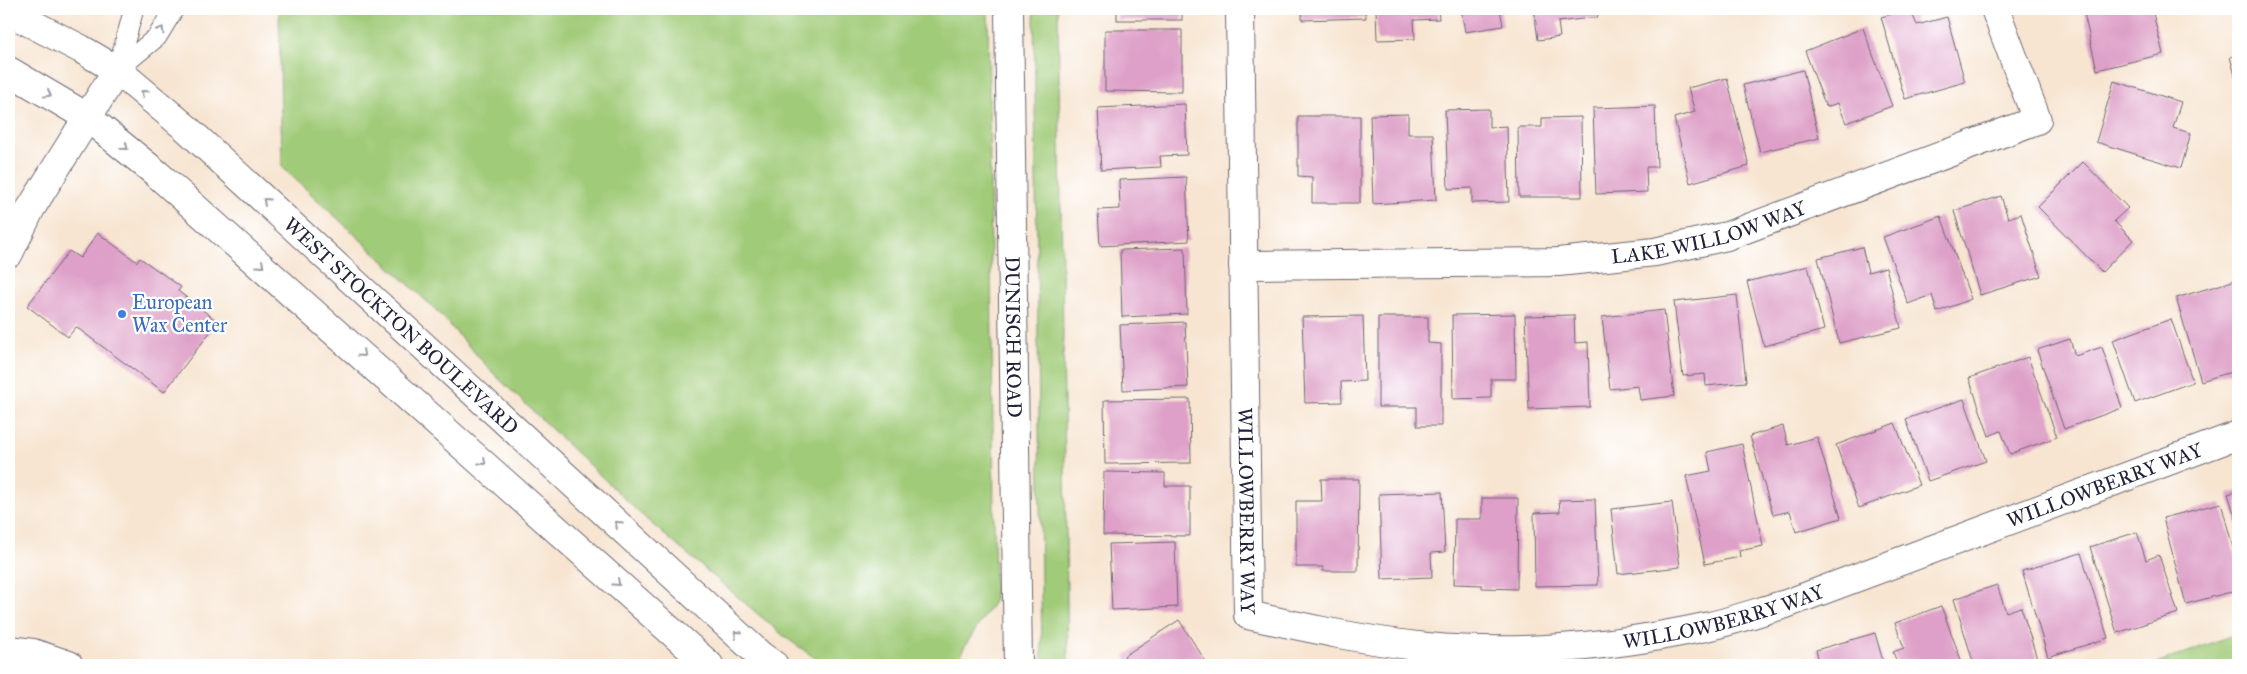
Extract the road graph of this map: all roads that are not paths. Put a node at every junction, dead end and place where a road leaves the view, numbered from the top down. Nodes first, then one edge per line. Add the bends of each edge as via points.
1 (134, 9) edge
2 (174, 9) edge
3 (1009, 9) edge
4 (1240, 9) edge
5 (1994, 9) edge
6 (9, 12) edge
7 (117, 70) junction
8 (9, 72) edge
9 (87, 116) junction
10 (9, 252) edge
11 (1243, 265) junction
12 (2238, 435) edge
13 (9, 650) edge
14 (69, 665) edge
15 (709, 665) edge
16 (774, 665) edge
17 (1018, 665) edge

1 - 7 lane
7 -> 2 lane via 157,37
3 - 17 street, DUNISCH ROAD
4 - 11 street, WILLOWBERRY WAY
5 - 11 street, LAKE WILLOW WAY via 2037,120 1727,236 1655,252 1592,260
6 - 7 street, WEST STOCKTON BOULEVARD
7 - 9 street
16 -> 7 street, WEST STOCKTON BOULEVARD via 186,128
8 -> 9 street
9 - 10 street via 31,208
9 -> 15 street via 248,253
11 - 12 street, WILLOWBERRY WAY via 1248,615 1352,637 1428,647 1505,650 1595,645 1652,638 1712,625 1786,604
13 - 14 street via 33,653

